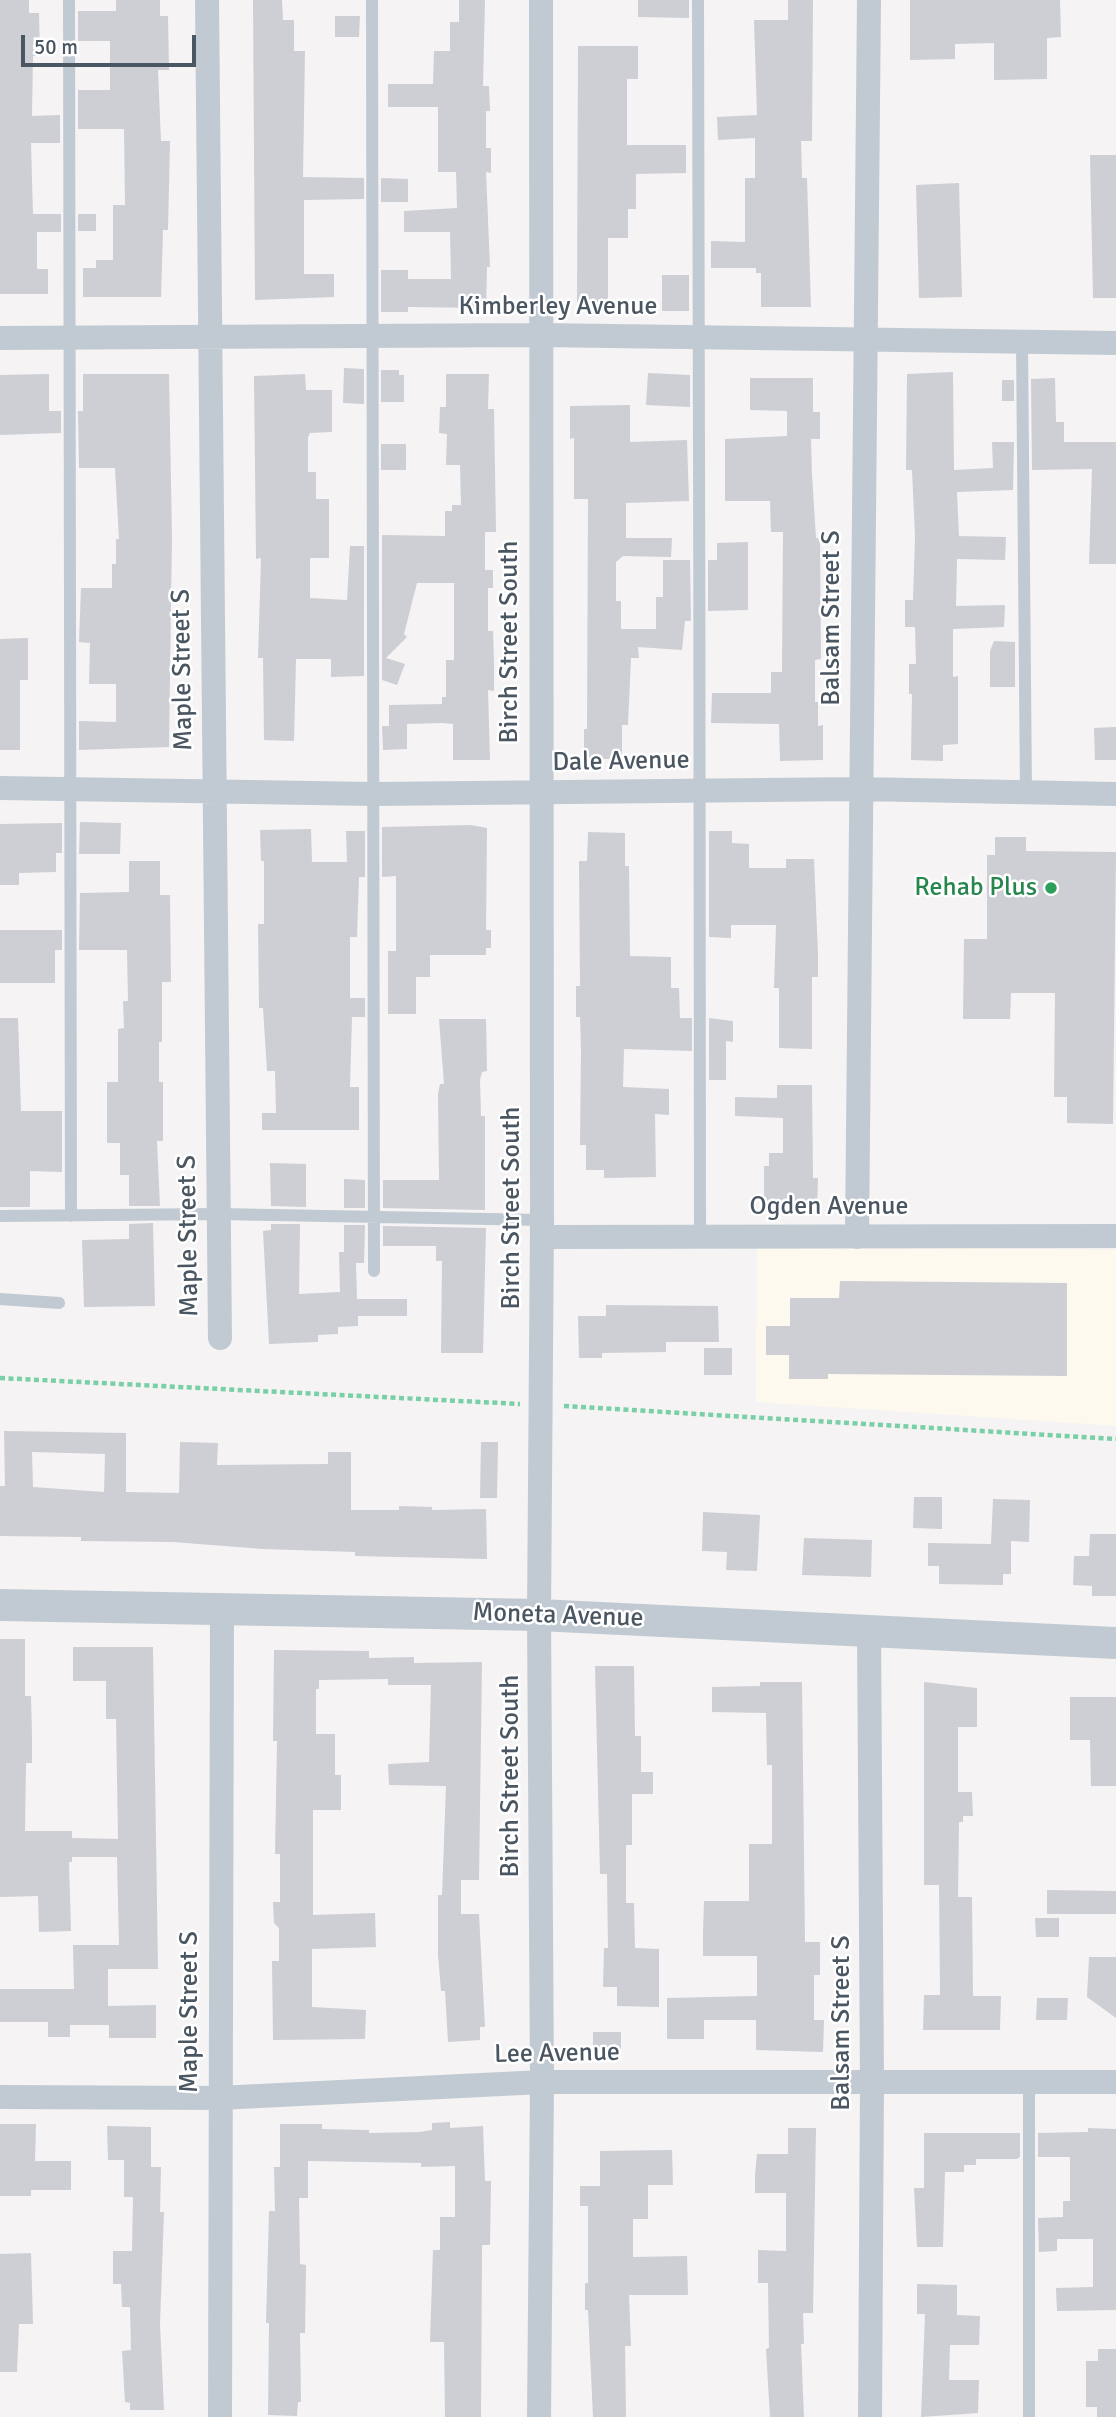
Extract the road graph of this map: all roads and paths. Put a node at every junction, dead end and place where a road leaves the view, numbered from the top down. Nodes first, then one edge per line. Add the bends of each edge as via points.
1 (69, 0) edge
2 (207, 0) edge
3 (372, 0) edge
4 (541, 0) edge
5 (698, 0) edge
6 (869, 0) edge
7 (539, 335) junction
8 (208, 336) junction
9 (374, 337) junction
10 (697, 337) junction
11 (0, 338) edge
12 (71, 338) junction
13 (864, 342) junction
14 (1022, 343) junction
15 (1116, 343) edge
16 (0, 788) edge
17 (72, 789) junction
18 (214, 789) junction
19 (860, 789) junction
20 (700, 791) junction
21 (1026, 792) junction
22 (540, 793) junction
23 (374, 794) junction
24 (1116, 794) edge
25 (218, 1214) junction
26 (0, 1216) edge
27 (71, 1216) junction
28 (374, 1216) junction
29 (542, 1228) junction
30 (1116, 1236) edge
31 (700, 1237) junction
32 (857, 1237) junction
33 (374, 1271) dead end
34 (0, 1299) edge
35 (59, 1303) dead end
36 (220, 1338) dead end
37 (0, 1605) edge
38 (222, 1607) junction
39 (539, 1615) junction
40 (869, 1629) junction
41 (1116, 1643) edge
42 (542, 2082) junction
43 (1116, 2082) edge
44 (872, 2083) junction
45 (1029, 2083) junction
46 (0, 2096) edge
47 (219, 2098) junction
48 (220, 2417) edge
49 (539, 2417) edge
50 (870, 2417) edge
51 (1030, 2417) edge

1 - 12 lane
2 - 8 street, Maple Street S
3 - 9 lane
4 - 7 street, Birch Street South
5 - 10 lane
6 - 13 street, Balsam Street S
7 - 9 street, Kimberley Avenue
7 - 10 street, Kimberley Avenue
7 - 22 street, Birch Street South
8 - 9 street, Kimberley Avenue
8 - 12 street, Kimberley Avenue
8 - 18 street, Maple Street S
9 - 23 lane
10 - 13 street, Kimberley Avenue
10 - 20 lane
11 - 12 street, Kimberley Avenue
12 - 17 lane
13 - 14 street, Kimberley Avenue
13 - 19 street, Balsam Street S
14 - 15 street, Kimberley Avenue
14 - 21 lane
16 - 17 street, Dale Avenue
17 - 18 street, Dale Avenue
17 - 27 lane
18 - 23 street, Dale Avenue
18 - 25 street, Maple Street S
19 - 20 street, Dale Avenue
19 - 21 street, Dale Avenue
19 - 32 street, Balsam Street S
20 - 22 street, Dale Avenue
20 - 31 lane
21 - 24 street, Dale Avenue
22 - 23 street, Dale Avenue
22 - 29 street, Birch Street South
23 - 28 lane
25 - 27 lane
25 - 28 lane
25 - 36 street, Maple Street S
26 - 27 lane
28 - 29 lane
28 - 33 lane
29 - 31 street, Ogden Avenue
29 - 39 street, Birch Street South
30 - 32 street, Ogden Avenue
31 - 32 street, Ogden Avenue
34 - 35 lane
37 - 38 street, Moneta Avenue
38 - 39 street, Moneta Avenue
38 - 47 street, Maple Street S
39 - 40 street, Moneta Avenue
39 - 42 street, Birch Street South
40 - 41 street, Moneta Avenue
40 - 44 street, Balsam Street S
42 - 44 street, Lee Avenue
42 - 47 street, Lee Avenue
42 - 49 street, Birch Street South
43 - 45 street, Lee Avenue
44 - 45 street, Lee Avenue
44 - 50 street, Balsam Street S
45 - 51 lane
46 - 47 street, Lee Avenue
47 - 48 street, Maple Street S

